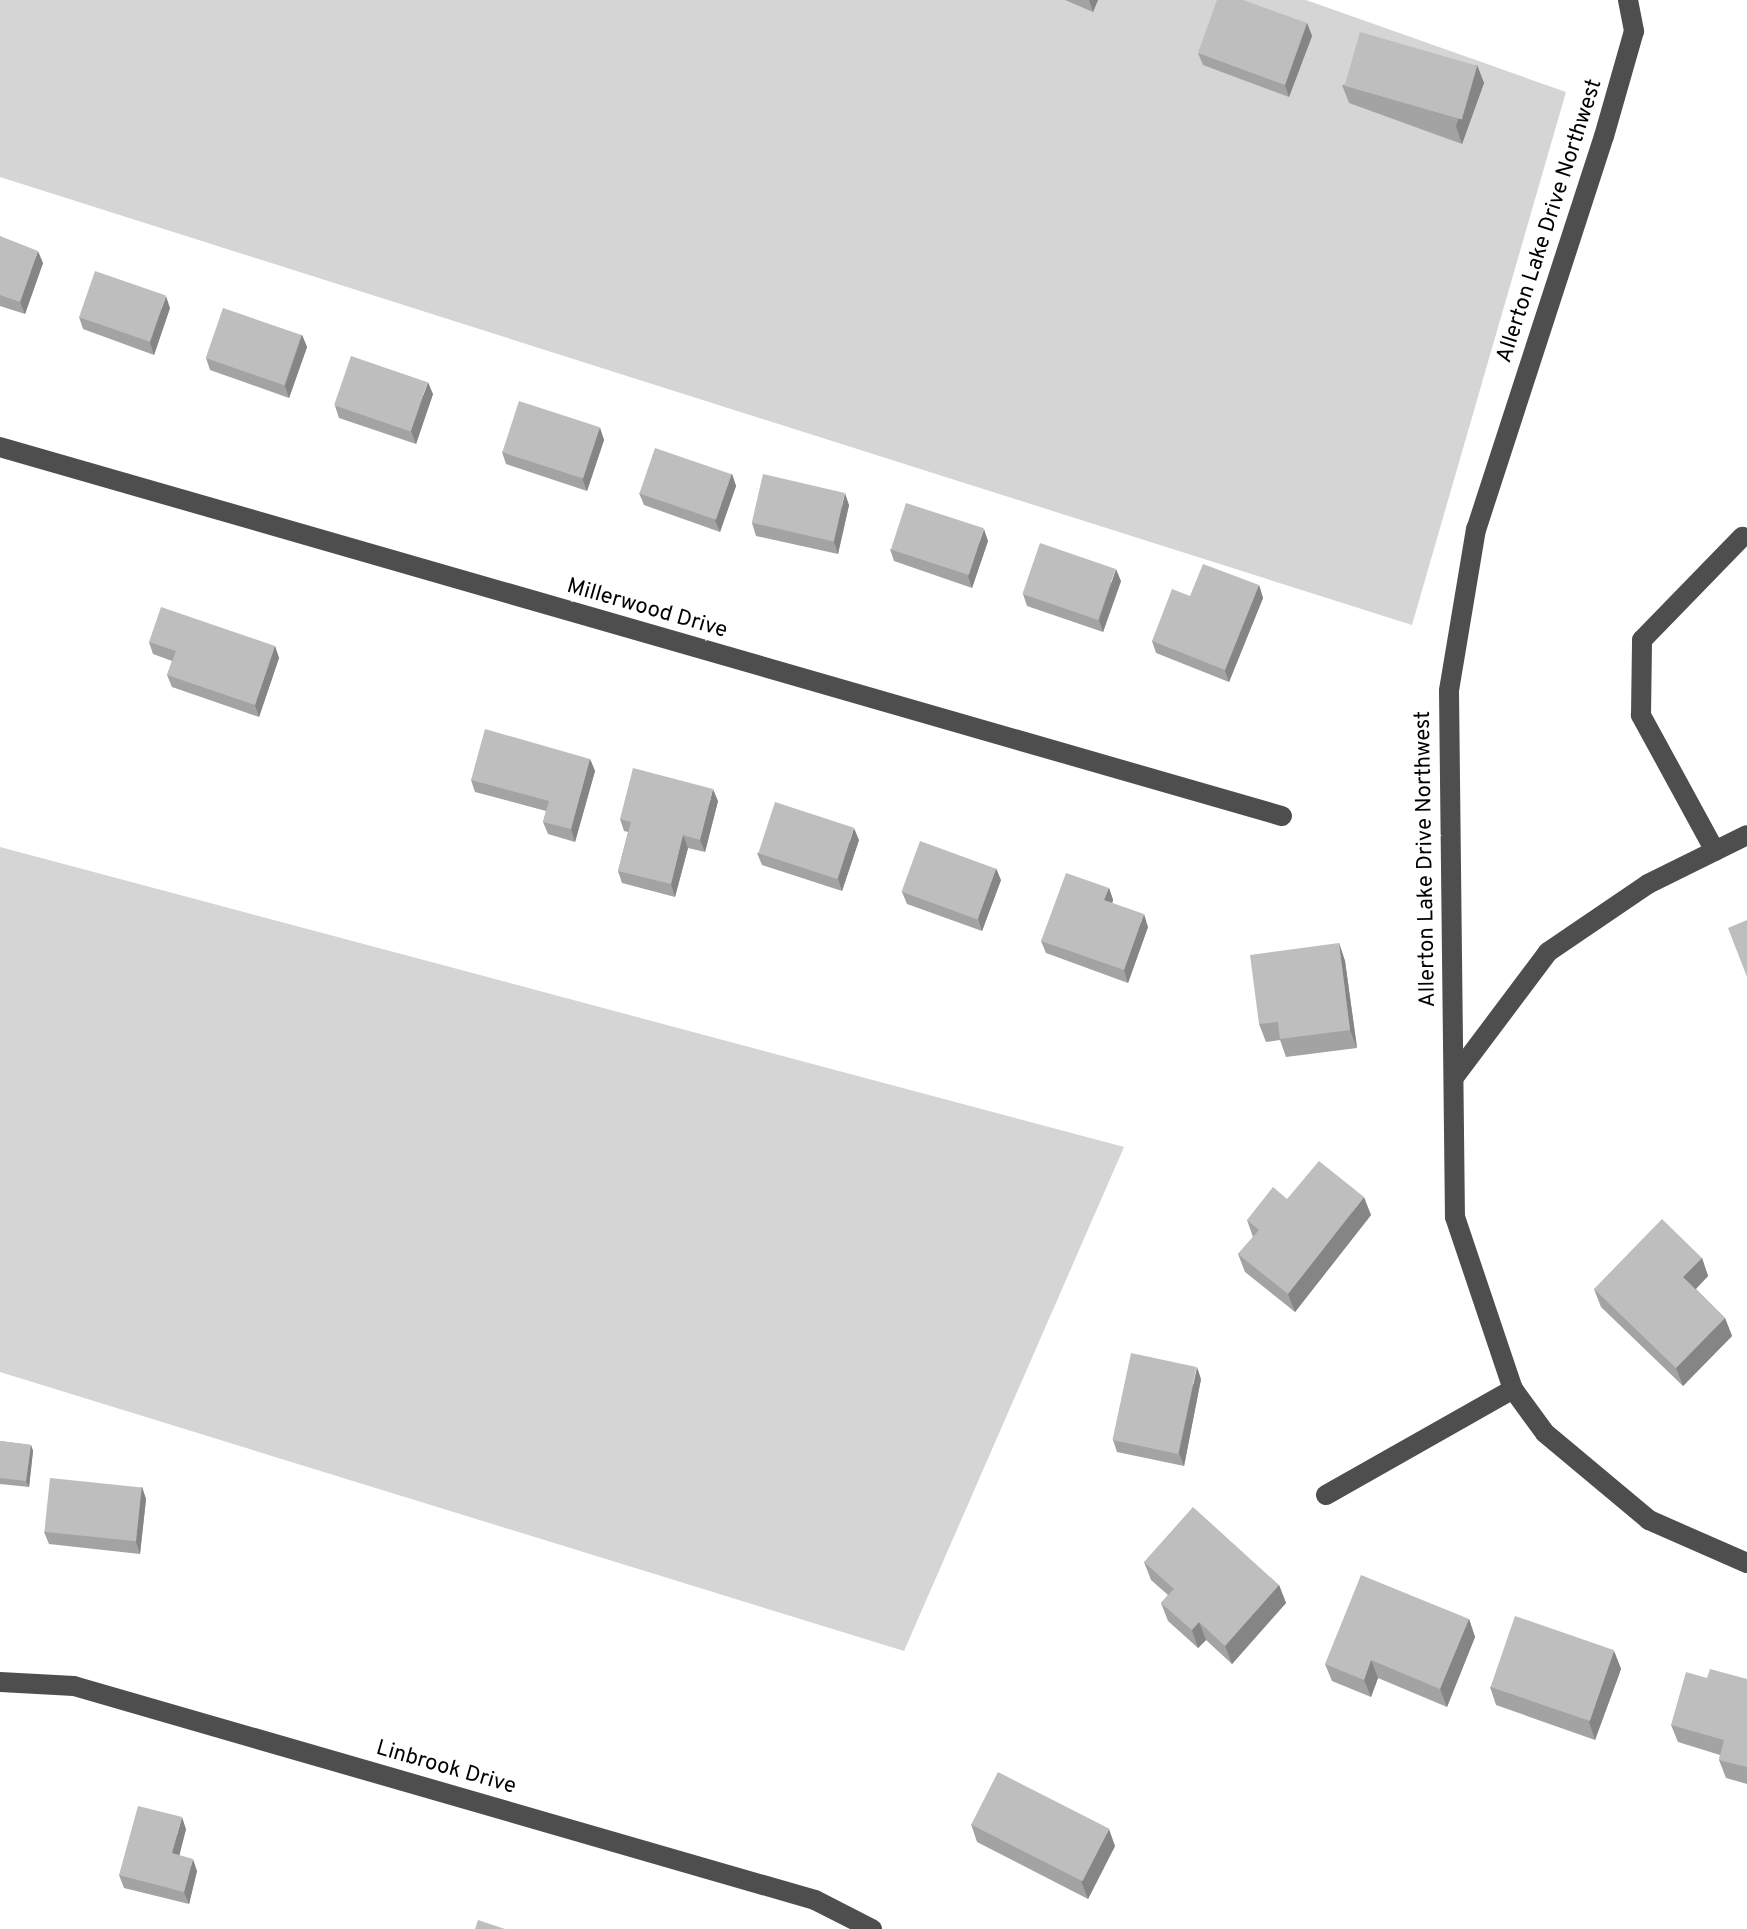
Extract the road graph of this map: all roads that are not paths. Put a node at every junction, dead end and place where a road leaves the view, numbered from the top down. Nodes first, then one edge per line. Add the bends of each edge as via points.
1 (1628, 0) edge
2 (0, 447) edge
3 (1742, 537) dead end
4 (1282, 816) dead end
5 (1747, 835) edge
6 (1715, 851) junction
7 (1455, 1076) junction
8 (1513, 1389) junction
9 (1326, 1495) dead end
10 (1747, 1563) edge
11 (0, 1682) edge
12 (872, 1929) edge

1 - 7 street, Allerton Lake Drive Northwest via 1634,31 1476,529 1451,676 1446,770
2 - 4 street, Millerwood Drive
3 - 6 street via 1642,640 1641,715
5 - 6 street
6 - 7 street via 1638,890 1548,952
7 - 8 street, Allerton Lake Drive Northwest via 1455,1217
8 - 9 street
8 - 10 street, Allerton Lake Drive Northwest via 1545,1433 1649,1520
11 - 12 street, Linbrook Drive via 74,1686 815,1900

